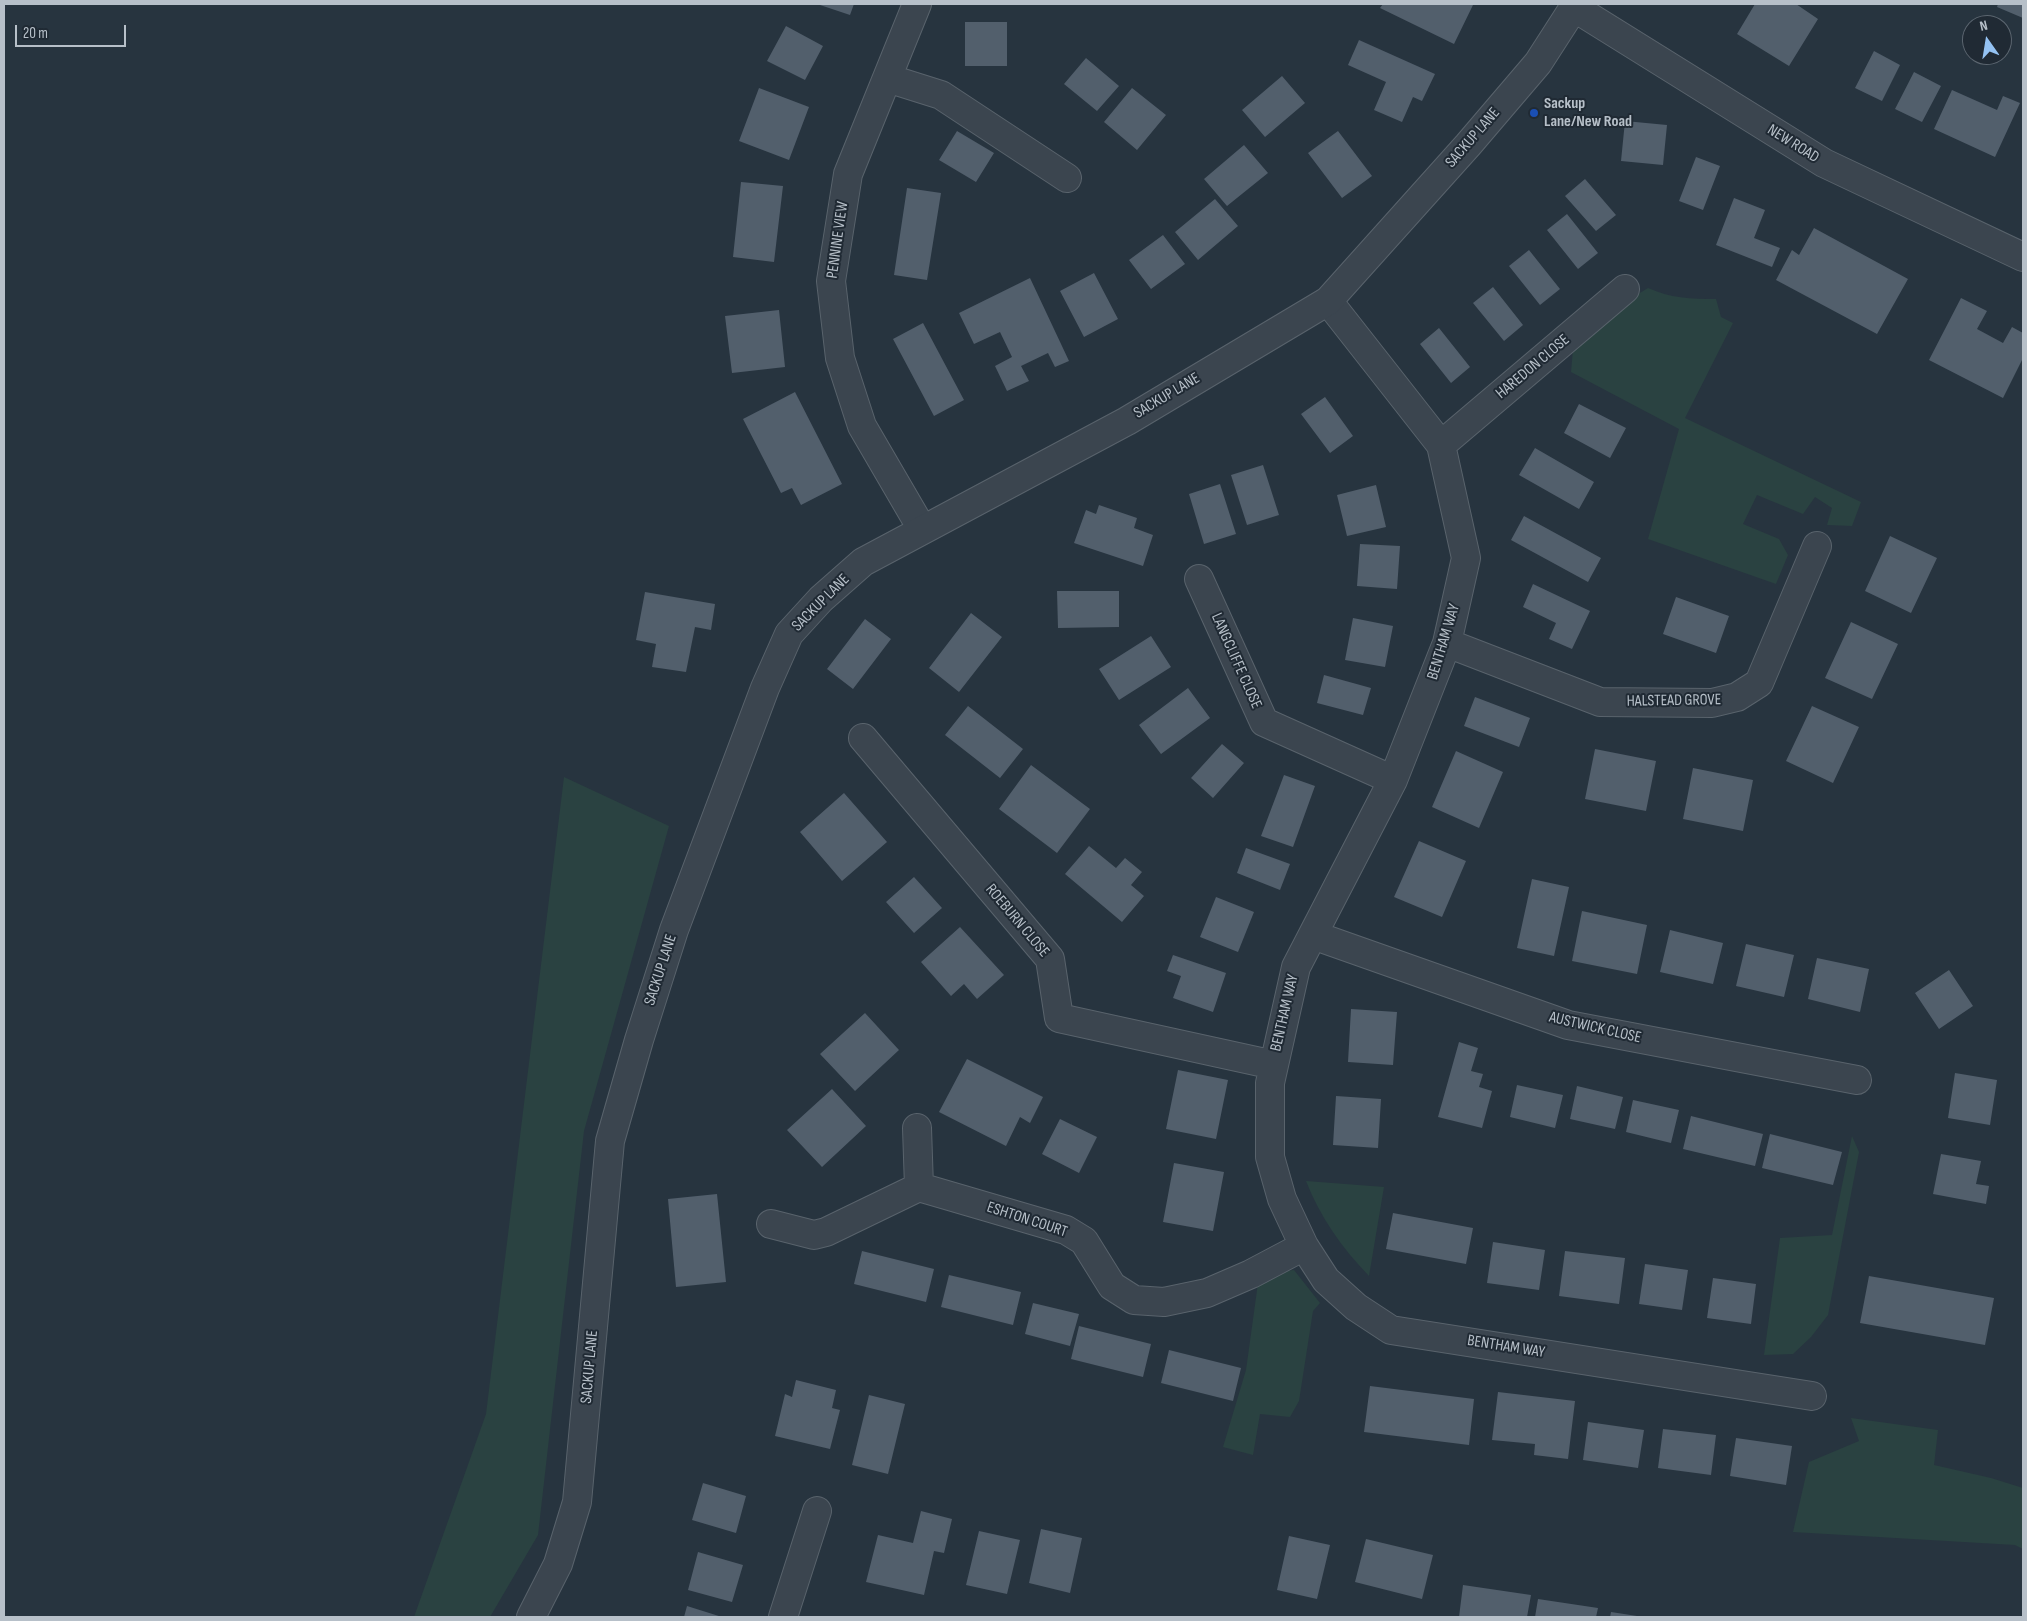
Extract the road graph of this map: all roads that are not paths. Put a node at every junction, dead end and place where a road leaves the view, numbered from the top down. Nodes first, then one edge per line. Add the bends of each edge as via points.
1 (917, 4) edge
2 (1576, 6) edge
3 (888, 78) junction
4 (1068, 178) dead end
5 (2023, 257) edge
6 (1625, 289) dead end
7 (1328, 301) junction
8 (1441, 445) junction
9 (922, 529) junction
10 (1817, 546) dead end
11 (1199, 579) dead end
12 (1447, 643) junction
13 (862, 738) dead end
14 (1393, 780) junction
15 (1312, 935) junction
16 (1274, 1065) junction
17 (1857, 1080) dead end
18 (917, 1128) dead end
19 (919, 1187) junction
20 (771, 1224) dead end
21 (1304, 1246) junction
22 (1812, 1396) dead end
23 (817, 1511) dead end
24 (531, 1617) edge
25 (782, 1617) edge

1 - 3 street, PENNINE VIEW
2 - 5 street, NEW ROAD via 1824,163
2 - 7 street, SACKUP LANE via 1538,63
3 - 4 street via 941,95
3 - 9 street, PENNINE VIEW via 848,174 831,281 840,358 862,426
6 - 8 street, HAREDON CLOSE
7 - 8 street, BENTHAM WAY
7 - 9 street, SACKUP LANE via 1127,421
8 - 12 street, BENTHAM WAY via 1466,558
9 - 24 street, SACKUP LANE via 863,562 820,599 789,634 765,688 674,930 610,1141 578,1502 558,1564
10 - 12 street, HALSTEAD GROVE via 1759,683 1737,698 1712,703 1600,702
11 - 14 street, LANGCLIFFE CLOSE via 1264,722
12 - 14 street, BENTHAM WAY
13 - 16 street, ROEBURN CLOSE via 1050,959 1059,1018
14 - 15 street, BENTHAM WAY
15 - 16 street, BENTHAM WAY via 1296,967
15 - 17 street, AUSTWICK CLOSE via 1568,1025
16 - 21 street, BENTHAM WAY via 1270,1083 1270,1157 1282,1199
18 - 19 street
19 - 20 street via 814,1235
19 - 21 street, ESHTON COURT via 1066,1230 1084,1241 1112,1286 1134,1300 1164,1302 1207,1293
21 - 22 street, BENTHAM WAY via 1326,1280 1356,1307 1391,1330
23 - 25 street

